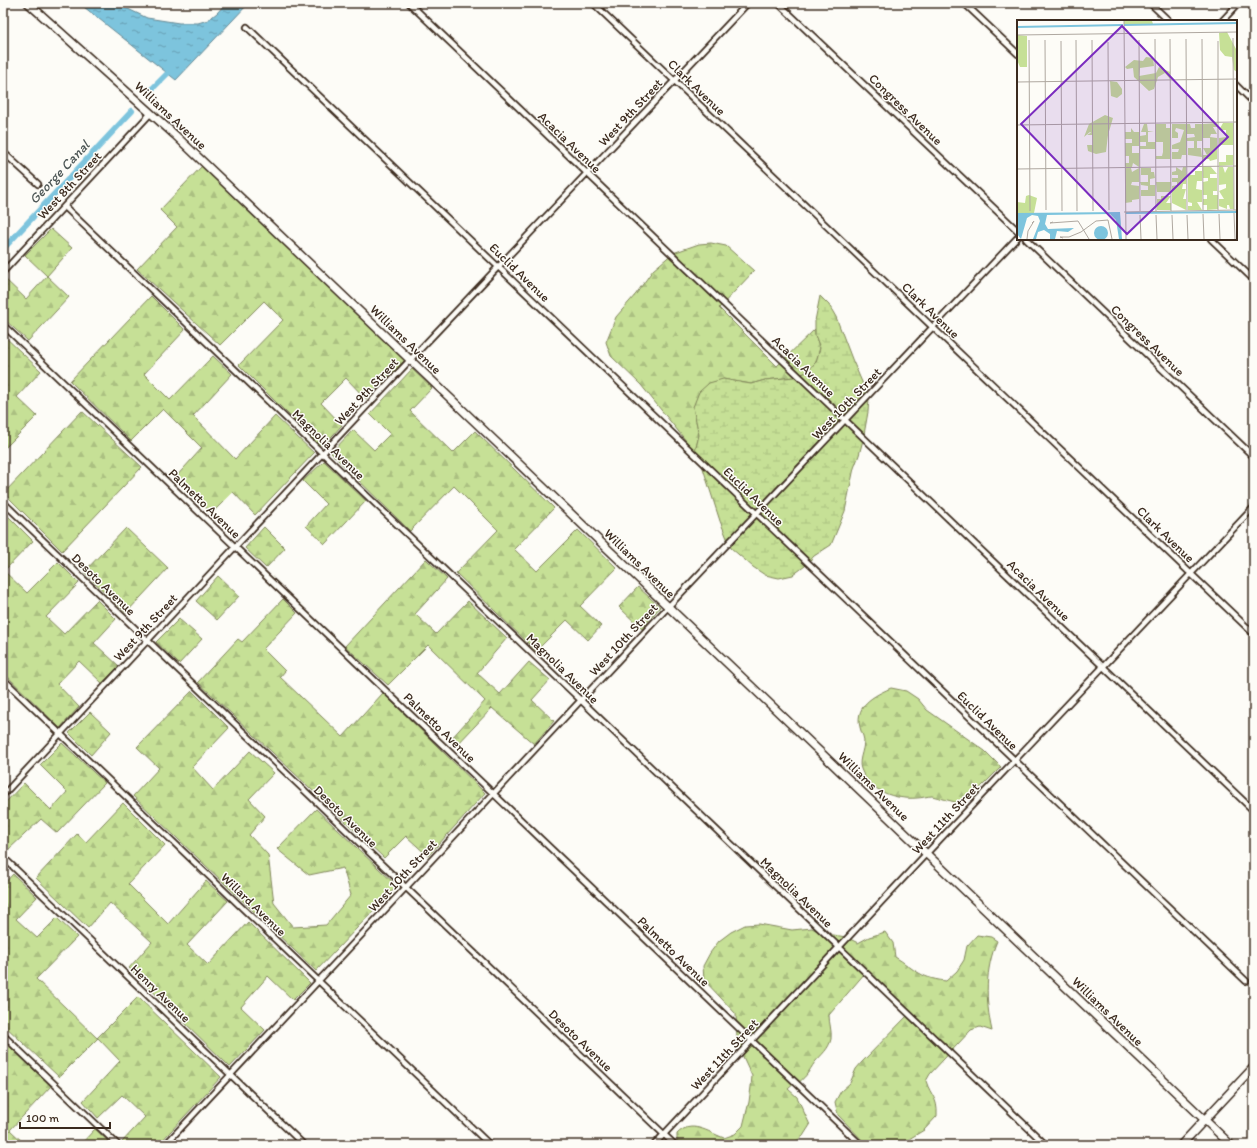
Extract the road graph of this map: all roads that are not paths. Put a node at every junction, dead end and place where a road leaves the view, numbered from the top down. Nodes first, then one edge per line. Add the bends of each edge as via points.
1 (28, 3) edge
2 (409, 3) edge
3 (593, 3) edge
4 (748, 3) edge
5 (778, 3) edge
6 (964, 3) edge
7 (1150, 3) edge
8 (1239, 3) edge
9 (1167, 20) edge
10 (1223, 20) edge
11 (247, 27) dead end
12 (1017, 53) edge
13 (675, 81) junction
14 (1237, 86) edge
15 (1254, 103) edge
16 (151, 113) junction
17 (3, 152) edge
18 (587, 173) junction
19 (38, 184) dead end
20 (64, 207) junction
21 (1017, 230) edge
22 (1017, 238) edge
23 (1027, 240) edge
24 (1213, 240) edge
25 (498, 267) junction
26 (3, 272) edge
27 (1254, 280) edge
28 (3, 325) edge
29 (933, 327) junction
30 (410, 360) junction
31 (845, 420) junction
32 (323, 453) junction
33 (1254, 457) edge
34 (3, 502) edge
35 (1254, 507) edge
36 (756, 514) junction
37 (235, 547) junction
38 (1191, 574) junction
39 (668, 607) junction
40 (1254, 634) edge
41 (147, 641) junction
42 (1103, 667) junction
43 (3, 679) edge
44 (581, 700) junction
45 (60, 734) junction
46 (1015, 760) junction
47 (493, 794) junction
48 (3, 795) edge
49 (1254, 811) edge
50 (927, 853) junction
51 (3, 857) edge
52 (406, 888) junction
53 (839, 947) junction
54 (318, 981) junction
55 (1246, 981) dead end
56 (3, 1034) edge
57 (752, 1041) junction
58 (1254, 1067) edge
59 (230, 1075) junction
60 (1205, 1119) junction
61 (664, 1134) junction
62 (118, 1145) edge
63 (165, 1145) edge
64 (304, 1145) edge
65 (490, 1145) edge
66 (654, 1145) edge
67 (675, 1145) edge
68 (861, 1145) edge
69 (1046, 1145) edge
70 (1181, 1145) edge
71 (1231, 1145) edge

1 - 16 street, Williams Avenue
2 - 18 street, Acacia Avenue
3 - 13 street, Clark Avenue
4 - 13 street, West 9th Street
5 - 21 street, Congress Avenue
6 - 12 street
7 - 9 street
8 - 10 street
11 - 25 street, Euclid Avenue
13 - 18 street, West 9th Street
13 - 29 street, Clark Avenue
14 - 15 street
16 - 20 street, West 8th Street
16 - 30 street, Williams Avenue
17 - 19 street
18 - 25 street, West 9th Street
18 - 31 street, Acacia Avenue
20 - 26 street, West 8th Street
20 - 32 street, Magnolia Avenue
22 - 29 street, West 10th Street
23 - 33 street, Congress Avenue
24 - 27 street
25 - 30 street, West 9th Street
25 - 36 street, Euclid Avenue
28 - 37 street, Palmetto Avenue
29 - 31 street, West 10th Street
29 - 38 street, Clark Avenue
30 - 32 street, West 9th Street
30 - 39 street, Williams Avenue
31 - 36 street, West 10th Street
31 - 42 street, Acacia Avenue
32 - 37 street, West 9th Street
32 - 44 street, Magnolia Avenue
34 - 41 street, Desoto Avenue
35 - 38 street, West 11th Street
36 - 39 street, West 10th Street
36 - 46 street, Euclid Avenue
37 - 41 street, West 9th Street
37 - 47 street, Palmetto Avenue
38 - 40 street, Clark Avenue
38 - 42 street, West 11th Street
39 - 44 street, West 10th Street
39 - 50 street, Williams Avenue
41 - 45 street, West 9th Street
41 - 52 street, Desoto Avenue
42 - 46 street, West 11th Street
42 - 49 street, Acacia Avenue
43 - 45 street, Willard Avenue
44 - 47 street, West 10th Street
44 - 53 street, Magnolia Avenue
45 - 48 street, West 9th Street
45 - 54 street, Willard Avenue
46 - 50 street, West 11th Street
46 - 55 street, Euclid Avenue
47 - 52 street, West 10th Street
47 - 57 street, Palmetto Avenue
50 - 53 street, West 11th Street
50 - 60 street, Williams Avenue
51 - 59 street, Henry Avenue
52 - 54 street, West 10th Street
52 - 61 street, Desoto Avenue
53 - 57 street, West 11th Street
53 - 69 street, Magnolia Avenue
54 - 59 street, West 10th Street
54 - 65 street, Willard Avenue
56 - 62 street
57 - 61 street, West 11th Street
57 - 68 street, Palmetto Avenue
58 - 60 street
59 - 63 street, West 10th Street
59 - 64 street, Henry Avenue
60 - 70 street
60 - 71 street, Williams Avenue
61 - 66 street, West 11th Street
61 - 67 street, Desoto Avenue

